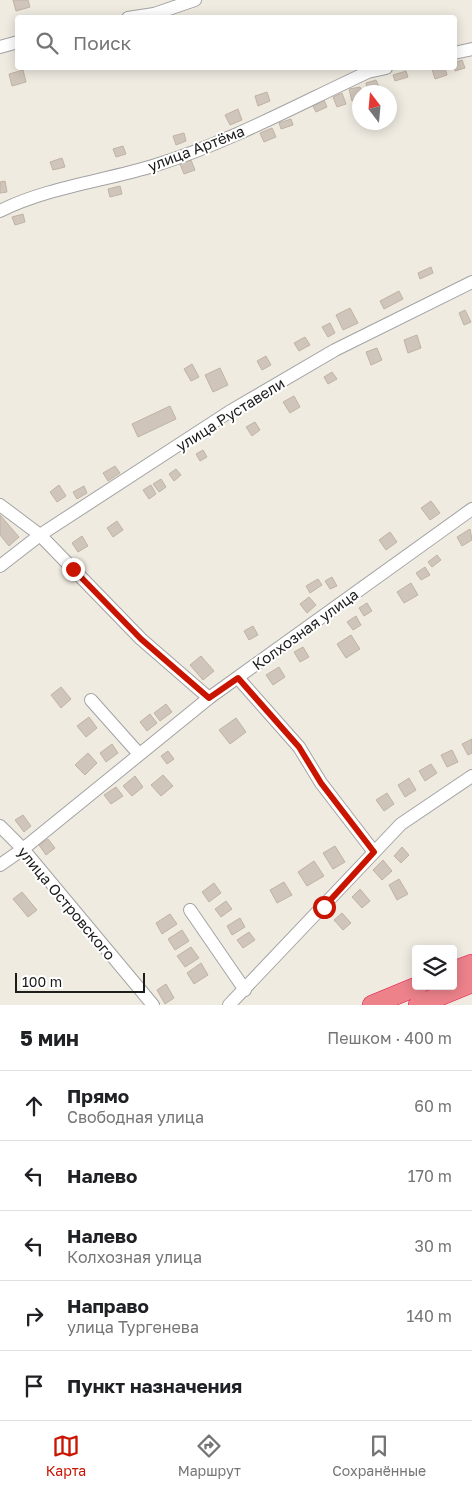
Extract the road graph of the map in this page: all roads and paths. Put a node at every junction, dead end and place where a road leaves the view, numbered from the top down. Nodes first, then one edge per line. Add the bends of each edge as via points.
1 (195, 0) edge
2 (148, 15) edge
3 (15, 43) edge
4 (0, 46) edge
5 (472, 49) edge
6 (457, 52) edge
7 (377, 70) edge
8 (0, 211) edge
9 (472, 282) edge
10 (0, 505) edge
11 (472, 509) edge
12 (40, 535) junction
13 (0, 566) edge
14 (238, 678) junction
15 (209, 698) junction
16 (91, 700) dead end
17 (140, 754) junction
18 (472, 776) edge
19 (0, 826) edge
20 (23, 849) junction
21 (374, 852) junction
22 (0, 864) edge
23 (190, 910) dead end
24 (472, 964) edge
25 (457, 970) edge
26 (472, 983) edge
27 (412, 988) edge
28 (245, 990) junction
29 (153, 1005) edge
30 (228, 1005) edge
31 (372, 1005) edge
32 (418, 1005) edge

1 - 2 street
3 - 4 street
5 - 6 street
7 - 8 street, улица Артёма via 222,140 157,165
9 - 12 street, улица Руставели via 327,355 229,412
10 - 12 street
11 - 14 street, Колхозная улица
12 - 13 street, улица Руставели
12 - 15 street via 141,639
14 - 15 street, Колхозная улица
14 - 21 street via 299,747 321,783
15 - 17 street, Колхозная улица
16 - 17 street
17 - 20 street, Колхозная улица
18 - 21 street via 401,824
19 - 20 street, улица Островского
20 - 22 street, Колхозная улица
20 - 29 street, улица Островского
21 - 28 street
23 - 28 street
24 - 25 highway
26 - 32 highway
27 - 31 highway
28 - 30 street

